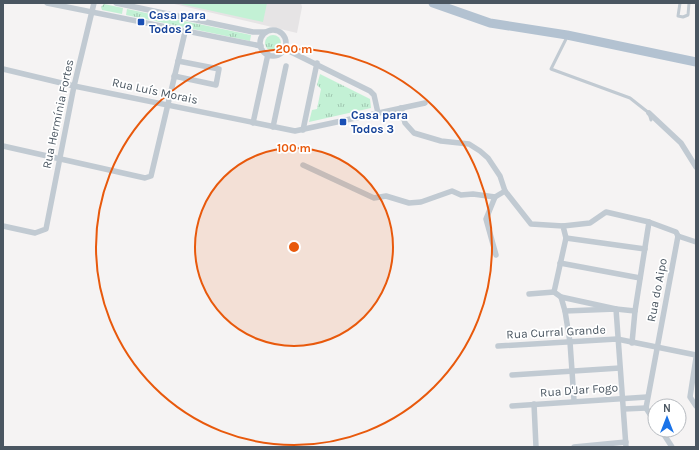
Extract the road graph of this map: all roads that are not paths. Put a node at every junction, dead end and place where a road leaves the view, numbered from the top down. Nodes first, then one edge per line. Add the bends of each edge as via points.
1 (46, 3) edge
2 (94, 3) edge
3 (116, 3) edge
4 (433, 3) edge
5 (680, 3) edge
6 (689, 3) edge
7 (137, 5) edge
8 (92, 12) junction
9 (185, 32) junction
10 (265, 32) junction
11 (567, 35) junction
12 (261, 46) junction
13 (285, 49) junction
14 (268, 54) junction
15 (178, 61) junction
16 (696, 62) edge
17 (317, 63) junction
18 (286, 66) dead end
19 (3, 69) edge
20 (174, 76) junction
21 (74, 86) junction
22 (425, 103) dead end
23 (169, 105) junction
24 (401, 108) junction
25 (378, 113) junction
26 (649, 113) junction
27 (651, 120) dead end
28 (253, 123) junction
29 (273, 127) junction
30 (303, 130) junction
31 (3, 146) edge
32 (60, 160) junction
33 (303, 165) dead end
34 (696, 167) edge
35 (505, 191) junction
36 (495, 197) junction
37 (649, 222) junction
38 (3, 226) edge
39 (563, 226) junction
40 (678, 236) junction
41 (566, 238) junction
42 (696, 242) edge
43 (645, 250) junction
44 (496, 256) dead end
45 (560, 263) junction
46 (640, 278) junction
47 (554, 292) junction
48 (529, 294) dead end
49 (560, 297) junction
50 (616, 309) junction
51 (565, 311) junction
52 (635, 311) junction
53 (616, 339) junction
54 (570, 342) junction
55 (632, 343) junction
56 (498, 346) dead end
57 (657, 348) junction
58 (696, 357) edge
59 (620, 368) junction
60 (572, 370) junction
61 (512, 375) dead end
62 (647, 396) junction
63 (623, 397) junction
64 (574, 400) junction
65 (534, 404) junction
66 (512, 406) dead end
67 (696, 406) edge
68 (646, 408) joint
69 (624, 409) junction
70 (666, 438) edge
71 (626, 445) edge
72 (595, 446) edge
73 (536, 447) edge
74 (574, 447) edge
75 (672, 447) edge

1 - 8 street
2 - 8 street, Rua Hermínia Fortes
3 - 7 street
4 - 11 main road via 490,23
5 - 6 lane via 678,16 683,17 688,15
7 - 10 street via 253,32
8 - 9 street
8 - 21 street, Rua Hermínia Fortes
9 - 12 street
9 - 15 street
10 - 12 street
10 - 13 street via 281,32 286,39
11 - 16 main road
11 - 26 lane via 551,69 630,98
12 - 14 street
13 - 14 street via 275,56
13 - 17 street
14 - 28 street
15 - 20 street
15 - 20 street via 219,69 216,85
17 - 25 street via 373,93
17 - 30 street
18 - 29 street
19 - 21 street, Rua Luís Morais
20 - 23 street
21 - 23 street, Rua Luís Morais
21 - 32 street, Rua Hermínia Fortes
22 - 24 street, Rua Luís Morais
23 - 28 street, Rua Luís Morais
23 - 32 street via 151,176 145,178
24 - 25 street, Rua Luís Morais
24 - 35 street via 405,123 414,133 429,139 473,145 488,158 500,176
25 - 30 street, Rua Luís Morais
26 - 27 lane
26 - 34 street via 681,143
28 - 29 street, Rua Luís Morais
29 - 30 street, Rua Luís Morais
31 - 32 street
32 - 38 street, Rua Hermínia Fortes via 46,229 35,233
33 - 36 street via 374,198 386,196 409,203 421,202 452,191 461,195
35 - 36 street
35 - 39 street via 531,224
36 - 44 street via 486,219
37 - 39 street via 606,212 590,223
37 - 40 street via 676,232
37 - 43 street
39 - 41 street
40 - 42 street
40 - 57 street, Rua do Aipo
41 - 43 street
41 - 45 street
43 - 46 street
45 - 46 street
45 - 47 street
46 - 52 street
47 - 48 street
47 - 49 street
49 - 50 street
49 - 51 street
50 - 51 street
50 - 52 street
50 - 53 street
51 - 54 street
52 - 55 street
53 - 54 street, Rua Curral Grande
53 - 55 street, Rua Curral Grande
53 - 59 street
54 - 56 street, Rua Curral Grande
54 - 60 street
55 - 57 street, Rua Curral Grande
57 - 58 street, Rua Curral Grande
57 - 62 street, Rua do Aipo
58 - 67 street via 690,397
59 - 60 street
59 - 63 street
60 - 61 street
60 - 64 street
62 - 63 street, Rua D'Jar Fogo
62 - 68 street, Rua do Aipo
63 - 64 street, Rua D'Jar Fogo
63 - 69 street
64 - 65 street, Rua D'Jar Fogo
65 - 66 street, Rua D'Jar Fogo
65 - 73 street
68 - 69 street, Rua D'Jar Fogo
69 - 71 street
70 - 75 street
71 - 72 street
72 - 74 street

